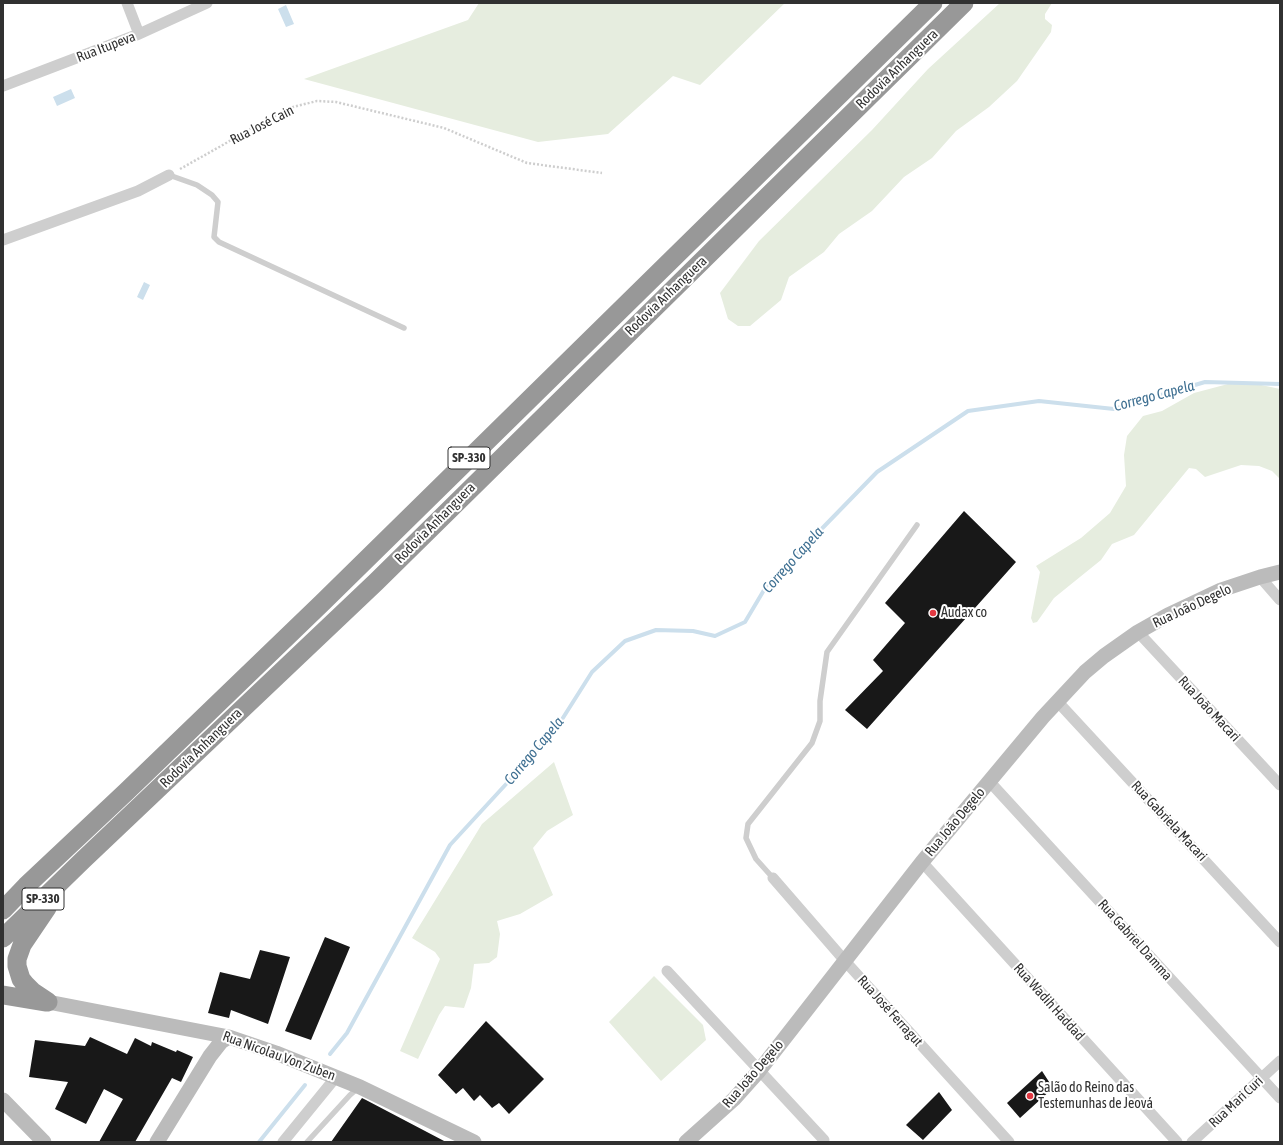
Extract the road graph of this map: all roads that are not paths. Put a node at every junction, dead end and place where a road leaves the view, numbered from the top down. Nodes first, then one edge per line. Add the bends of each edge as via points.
1 (127, 3) edge
2 (207, 3) edge
3 (933, 3) edge
4 (964, 3) edge
5 (139, 34) junction
6 (3, 86) edge
7 (169, 175) joint
8 (3, 240) edge
9 (404, 328) dead end
10 (917, 525) dead end
11 (1280, 572) edge
12 (1260, 577) junction
13 (1280, 600) edge
14 (1138, 632) junction
15 (1057, 701) junction
16 (989, 781) junction
17 (1280, 785) edge
18 (83, 860) junction
19 (922, 862) junction
20 (772, 878) joint
21 (3, 910) edge
22 (3, 938) edge
23 (1280, 942) edge
24 (845, 961) junction
25 (667, 971) dead end
26 (3, 995) edge
27 (48, 1002) junction
28 (180, 1027) junction
29 (229, 1036) junction
30 (210, 1056) junction
31 (1280, 1061) edge
32 (759, 1071) junction
33 (336, 1077) junction
34 (1261, 1078) junction
35 (360, 1087) junction
36 (1280, 1098) edge
37 (3, 1100) edge
38 (824, 1140) dead end
39 (44, 1142) edge
40 (157, 1142) edge
41 (283, 1142) edge
42 (308, 1142) edge
43 (474, 1142) edge
44 (686, 1142) edge
45 (1009, 1142) edge
46 (1177, 1142) edge
47 (1192, 1142) edge

1 - 5 street
2 - 5 street, Rua Itupeva
3 - 21 highway, Rodovia Anhanguera / SP-330 via 322,602
4 - 18 highway, Rodovia Anhanguera / SP-330 via 376,582
5 - 6 street, Rua Itupeva
7 - 8 street via 138,191
7 - 9 lane via 197,185 218,202 214,237 219,242
10 - 20 lane via 827,652 820,701 820,721 812,743 748,824 746,838 756,859
11 - 12 street, Rua João Degelo
12 - 13 street
12 - 14 street, Rua João Degelo via 1221,590
14 - 15 street, Rua João Degelo via 1085,672
14 - 17 street, Rua João Macari
15 - 16 street, Rua João Degelo
15 - 23 street, Rua Gabriela Macari
16 - 19 street, Rua João Degelo
16 - 34 street, Rua Gabriel Damma
18 - 22 highway, Rodovia Anhanguera / SP-330
18 - 27 highway via 26,937 17,959 21,979 33,992
19 - 24 street, Rua João Degelo
19 - 46 street, Rua Wadih Haddad
20 - 24 street, Rua José Ferragut
24 - 32 street, Rua João Degelo
24 - 45 street, Rua José Ferragut
25 - 32 street
26 - 27 highway
27 - 28 street, Rua Nicolau Von Zuben
28 - 29 street, Rua Nicolau Von Zuben
28 - 30 street via 201,1040
29 - 30 street
29 - 33 street, Rua Nicolau Von Zuben
30 - 40 street
31 - 34 street, Rua Mari Curi
32 - 38 street
32 - 44 street, Rua João Degelo via 734,1099
33 - 35 street, Rua Nicolau Von Zuben
33 - 41 street
34 - 36 street, Rua Gabriel Damma
34 - 47 street, Rua Mari Curi
35 - 42 lane
35 - 43 street, Rua Nicolau Von Zuben
37 - 39 street

